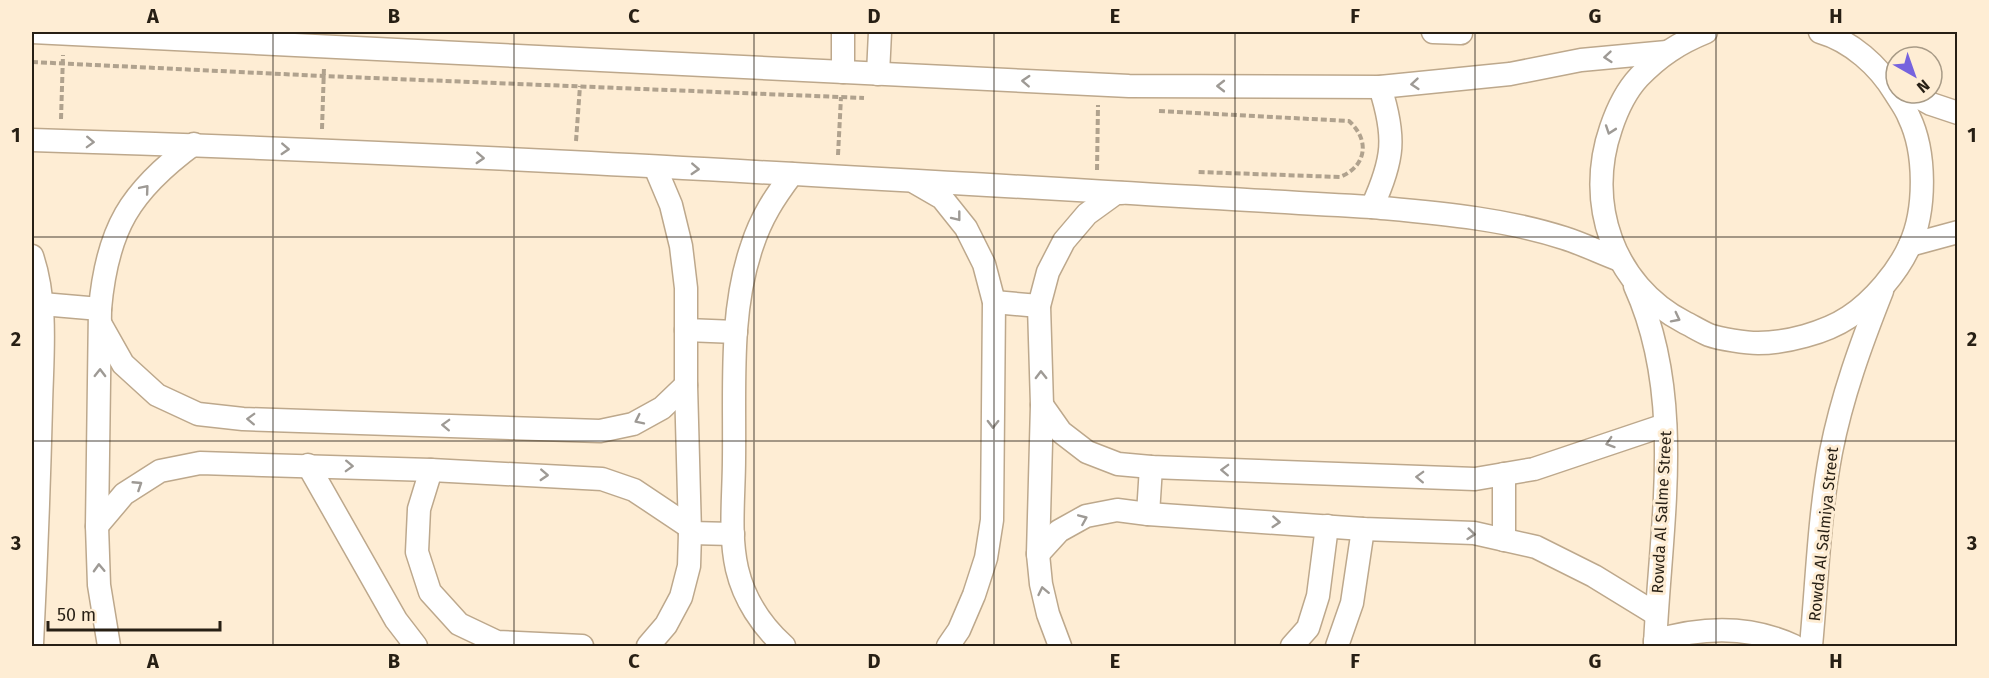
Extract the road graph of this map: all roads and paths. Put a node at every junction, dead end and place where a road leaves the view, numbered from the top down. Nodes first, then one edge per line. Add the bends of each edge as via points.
1 (32, 32) edge
2 (843, 32) edge
3 (880, 32) edge
4 (1433, 32) edge
5 (1706, 32) edge
6 (1820, 32) edge
7 (1461, 33) dead end
8 (63, 34) junction
9 (263, 37) edge
10 (1853, 41) edge
11 (1677, 42) edge
12 (324, 46) junction
13 (582, 59) junction
14 (32, 62) edge
15 (62, 63) junction
16 (843, 72) junction
17 (878, 74) junction
18 (1884, 74) edge
19 (323, 76) junction
20 (1098, 84) junction
21 (580, 87) junction
22 (1380, 87) junction
23 (841, 97) junction
24 (864, 98) dead end
25 (1904, 105) edge
26 (1934, 105) edge
27 (1098, 108) junction
28 (1110, 108) dead end
29 (1158, 111) dead end
30 (1958, 113) edge
31 (32, 140) edge
32 (60, 141) junction
33 (195, 144) junction
34 (321, 151) junction
35 (575, 163) junction
36 (655, 167) junction
37 (792, 174) junction
38 (837, 177) junction
39 (1340, 177) dead end
40 (912, 181) junction
41 (1097, 192) junction
42 (1147, 194) junction
43 (1372, 207) junction
44 (1958, 232) edge
45 (1910, 245) junction
46 (32, 256) edge
47 (1620, 260) junction
48 (1632, 280) junction
49 (1884, 286) junction
50 (994, 302) junction
51 (42, 304) junction
52 (1039, 306) junction
53 (100, 317) junction
54 (686, 330) junction
55 (736, 332) junction
56 (37, 361) edge
57 (686, 385) junction
58 (1042, 405) junction
59 (1665, 425) junction
60 (308, 465) junction
61 (1151, 467) junction
62 (431, 470) junction
63 (1504, 474) junction
64 (35, 507) edge
65 (1148, 514) junction
66 (98, 526) junction
67 (1328, 526) junction
68 (1363, 529) junction
69 (689, 530) junction
70 (733, 534) junction
71 (1504, 540) junction
72 (1038, 554) junction
73 (1656, 614) junction
74 (32, 644) edge
75 (1655, 644) edge
76 (109, 646) edge
77 (416, 646) edge
78 (582, 646) edge
79 (648, 646) edge
80 (784, 646) edge
81 (948, 646) edge
82 (1060, 646) edge
83 (1292, 646) edge
84 (1337, 646) edge
85 (1794, 646) edge
86 (1811, 646) edge

1 - 8 street
2 - 16 street
3 - 17 street
4 - 7 street
5 - 11 street
6 - 10 street
8 - 9 street
8 - 15 path
9 - 12 street
10 - 18 street
11 -> 22 street via 1510,74
11 -> 47 street via 1638,78 1617,111 1604,147 1600,186 1605,224
12 - 13 street
12 - 19 path
13 - 16 street
13 - 21 path
14 - 15 path
15 - 19 path
15 - 32 path
16 - 17 street
16 - 23 path
20 -> 17 street
19 - 21 path
19 - 34 path
22 -> 20 street
20 - 27 path
21 - 23 path
21 - 35 path
22 - 43 street via 1389,117 1391,148 1386,178
23 - 24 path
23 - 38 path
25 - 45 street via 1921,159 1921,202
26 - 30 street
27 - 28 path
27 - 41 path
29 - 39 path via 1349,121 1361,136 1362,154 1354,169
31 - 32 street
32 -> 33 street
33 -> 34 street
53 -> 33 street via 103,276 111,244 125,214 167,164
34 -> 35 street
35 - 36 street
36 -> 37 street
36 - 54 street via 671,205 681,246
37 - 38 street
37 - 55 street via 769,205 752,246 741,288
38 - 40 street
40 - 41 street
40 -> 50 street via 942,198 966,228 984,264
41 - 42 street
42 - 43 street
42 - 52 street via 1116,193 1087,214 1064,241 1048,272
43 - 47 street via 1503,223 1564,238
44 - 45 street
45 - 49 street
46 - 51 street
47 - 48 street
48 -> 49 street via 1667,313 1710,335 1757,343 1805,337 1848,317
48 - 59 street, Rowda Al Salme Street via 1644,305 1654,345
49 - 86 street, Rowda Al Salmiya Street via 1853,368 1831,453
50 - 52 street
50 -> 81 street via 992,520 986,558 974,595
51 - 53 street
51 - 56 street
58 -> 52 street
57 -> 53 street via 662,408 633,424 600,431 243,419 198,414 157,395 123,364
66 -> 53 street
54 - 55 street
54 - 57 street
55 - 70 street
56 - 64 street
57 - 69 street
58 - 61 street via 1061,432 1087,452 1118,464
58 - 72 street
59 -> 63 street via 1534,469
59 - 73 street, Rowda Al Salme Street
60 -> 62 street
66 -> 60 street via 124,494 160,471 200,463
60 - 77 street via 396,620
63 -> 61 street via 1475,479
61 - 65 street
62 -> 69 street via 602,479 634,490
62 - 78 street via 419,509 417,552 430,592 459,624 497,642
63 - 71 street
64 - 74 street
65 -> 67 street
72 -> 65 street via 1059,531 1086,516 1117,510
76 -> 66 street via 99,585
67 - 68 street
67 - 83 street via 1318,596 1308,628
68 -> 71 street via 1474,533
68 - 84 street via 1352,603
69 - 70 street
69 - 79 street via 689,566 681,597 666,625
70 - 80 street via 737,569 749,603
71 - 73 street via 1536,547
82 -> 72 street via 1045,604
73 - 75 street, Rowda Al Salme Street
75 - 85 street via 1677,634 1723,629

